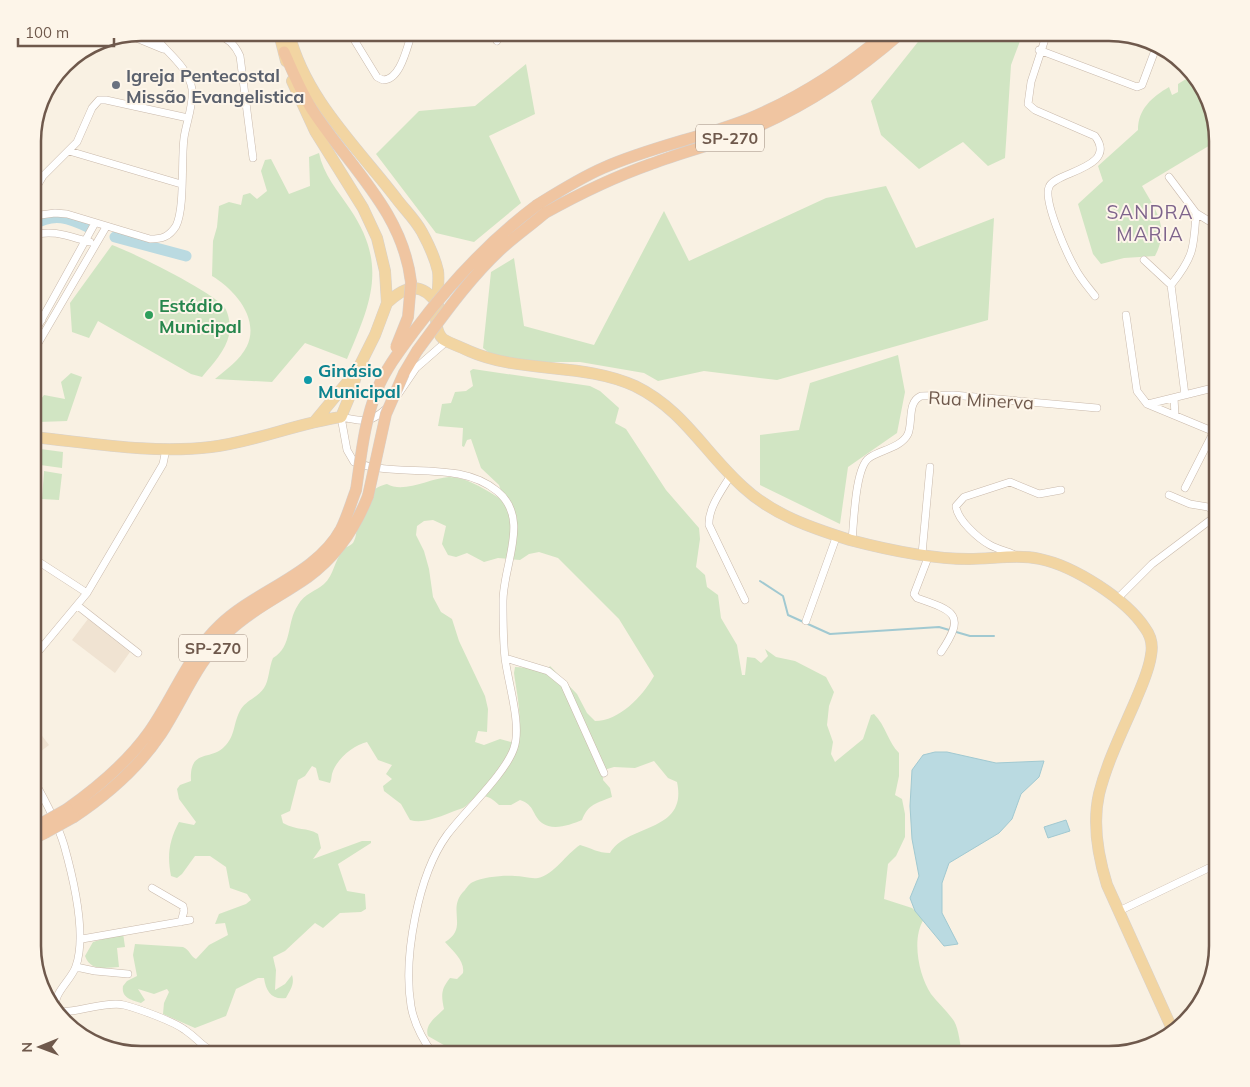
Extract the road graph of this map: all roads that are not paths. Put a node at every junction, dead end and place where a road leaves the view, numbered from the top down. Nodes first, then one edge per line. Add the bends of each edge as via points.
1 (144, 41) edge
2 (159, 41) edge
3 (229, 41) edge
4 (281, 41) edge
5 (291, 41) edge
6 (355, 41) edge
7 (408, 41) edge
8 (875, 41) edge
9 (890, 41) edge
10 (1043, 41) edge
11 (166, 50) junction
12 (1039, 50) junction
13 (284, 52) junction
14 (1154, 53) edge
15 (188, 118) junction
16 (69, 152) junction
17 (254, 158) dead end
18 (1169, 177) dead end
19 (41, 179) edge
20 (181, 184) junction
21 (541, 209) junction
22 (1196, 213) junction
23 (41, 215) edge
24 (1209, 221) edge
25 (95, 223) junction
26 (106, 227) junction
27 (41, 233) edge
28 (87, 241) junction
29 (98, 243) junction
30 (1144, 260) dead end
31 (438, 270) junction
32 (385, 271) junction
33 (1170, 285) junction
34 (412, 286) junction
35 (1095, 296) dead end
36 (387, 303) junction
37 (438, 305) junction
38 (1126, 314) dead end
39 (42, 320) edge
40 (41, 339) edge
41 (446, 341) junction
42 (358, 369) junction
43 (386, 370) junction
44 (1209, 389) edge
45 (1184, 395) junction
46 (1174, 398) junction
47 (1147, 404) junction
48 (1097, 408) dead end
49 (1175, 415) junction
50 (340, 417) junction
51 (315, 420) junction
52 (1209, 429) edge
53 (41, 438) edge
54 (1209, 445) edge
55 (166, 449) junction
56 (930, 467) dead end
57 (731, 475) junction
58 (1185, 488) dead end
59 (1061, 490) dead end
60 (1168, 495) dead end
61 (1209, 508) edge
62 (1209, 520) edge
63 (837, 535) junction
64 (852, 540) junction
65 (925, 555) junction
66 (1021, 557) junction
67 (41, 563) edge
68 (87, 593) junction
69 (1117, 599) junction
70 (745, 600) dead end
71 (78, 606) junction
72 (806, 621) dead end
73 (42, 648) edge
74 (941, 652) dead end
75 (138, 653) dead end
76 (505, 658) junction
77 (604, 773) dead end
78 (41, 794) edge
79 (70, 813) junction
80 (41, 828) edge
81 (1209, 868) edge
82 (152, 888) dead end
83 (1119, 911) junction
84 (190, 920) dead end
85 (181, 922) junction
86 (82, 939) junction
87 (76, 967) junction
88 (128, 974) dead end
89 (56, 998) edge
90 (67, 1013) edge
91 (1170, 1024) edge
92 (202, 1046) edge
93 (428, 1046) edge

1 - 11 street
2 - 11 street
3 - 17 street via 240,56
4 - 13 main road
5 - 31 main road via 295,56 322,106 420,229
6 - 7 street via 378,77 387,80 398,68
8 - 21 highway, SP-270 via 842,68 778,105 718,130 638,154 604,168
9 - 21 highway, SP-270 via 844,78 786,112 730,138 621,175
10 - 12 street
11 - 15 street via 182,67 192,88
12 - 14 street via 1130,86 1142,85
12 - 35 street via 1028,104 1095,136 1099,141 1096,159 1048,187 1054,219 1075,268
13 - 32 main road via 303,108 363,208 377,238
13 - 34 highway via 314,113 394,224 404,246
15 - 16 street via 99,100
15 - 20 street
16 - 19 street
16 - 20 street
18 - 22 street
20 - 26 street via 177,225 163,239 150,239
21 - 43 highway, SP-270, bridge via 508,227 467,265
21 - 79 highway, SP-270, bridge via 484,266 446,310 417,351 386,414 368,496 338,549 308,577 260,606 225,635 196,672 160,735 140,761 96,802
22 - 24 street
22 - 33 street via 1188,265
23 - 25 street via 67,214
25 - 26 street
25 - 28 street
26 - 29 street
27 - 28 street via 68,234
28 - 29 street
28 - 39 street
29 - 40 street
30 - 33 street
31 - 34 main road
31 - 37 main road
32 - 34 main road
32 - 36 main road
33 - 45 street
34 - 36 main road
34 - 37 main road via 432,296
34 - 43 highway, bridge via 408,317
36 - 42 main road
37 - 41 main road via 435,327
38 - 47 street via 1137,391
41 - 50 street via 416,368 403,390 374,419 363,421
41 - 57 main road via 501,362 615,378 636,386 680,416
42 - 50 main road
42 - 51 main road
43 - 79 highway, SP-270, bridge via 369,413 356,490 340,530 328,546 299,570 256,596 220,625 188,665 150,732 130,757
44 - 45 street
45 - 46 street
46 - 47 street
46 - 49 street
47 - 49 street
48 - 64 street, Rua Minerva via 953,395 916,398 907,436 868,458 860,469
49 - 52 street
50 - 51 main road
50 - 76 street via 347,450 354,462 378,468 468,476 483,480 507,500 515,527 503,599
51 - 55 main road via 296,428 212,447
53 - 55 main road via 126,448
54 - 58 street
55 - 68 street via 163,464
56 - 65 street
57 - 63 main road via 767,506 801,524
57 - 70 street via 714,504 709,525
59 - 66 street via 1039,494 1005,482 958,502 959,516 980,537 991,546
60 - 61 street via 1194,506
62 - 69 street via 1152,564
63 - 64 main road
63 - 72 street
64 - 65 main road
65 - 66 main road via 968,559
65 - 74 street via 915,596 947,609 955,623 952,635
66 - 69 main road via 1058,564
67 - 68 street
68 - 71 street
69 - 83 main road via 1142,622 1152,643 1145,677 1098,796 1096,822 1101,864
71 - 73 street
71 - 75 street
76 - 77 street via 548,671 564,684
76 - 93 street via 516,732 513,751 436,850 417,911 411,949 411,1008
78 - 86 street via 64,845
79 - 80 highway, SP-270, bridge
81 - 83 street
82 - 85 street via 183,906
83 - 91 main road
84 - 85 street
85 - 86 street
86 - 87 street
87 - 88 street
87 - 89 street
90 - 92 street via 100,1004 125,1005 185,1030

